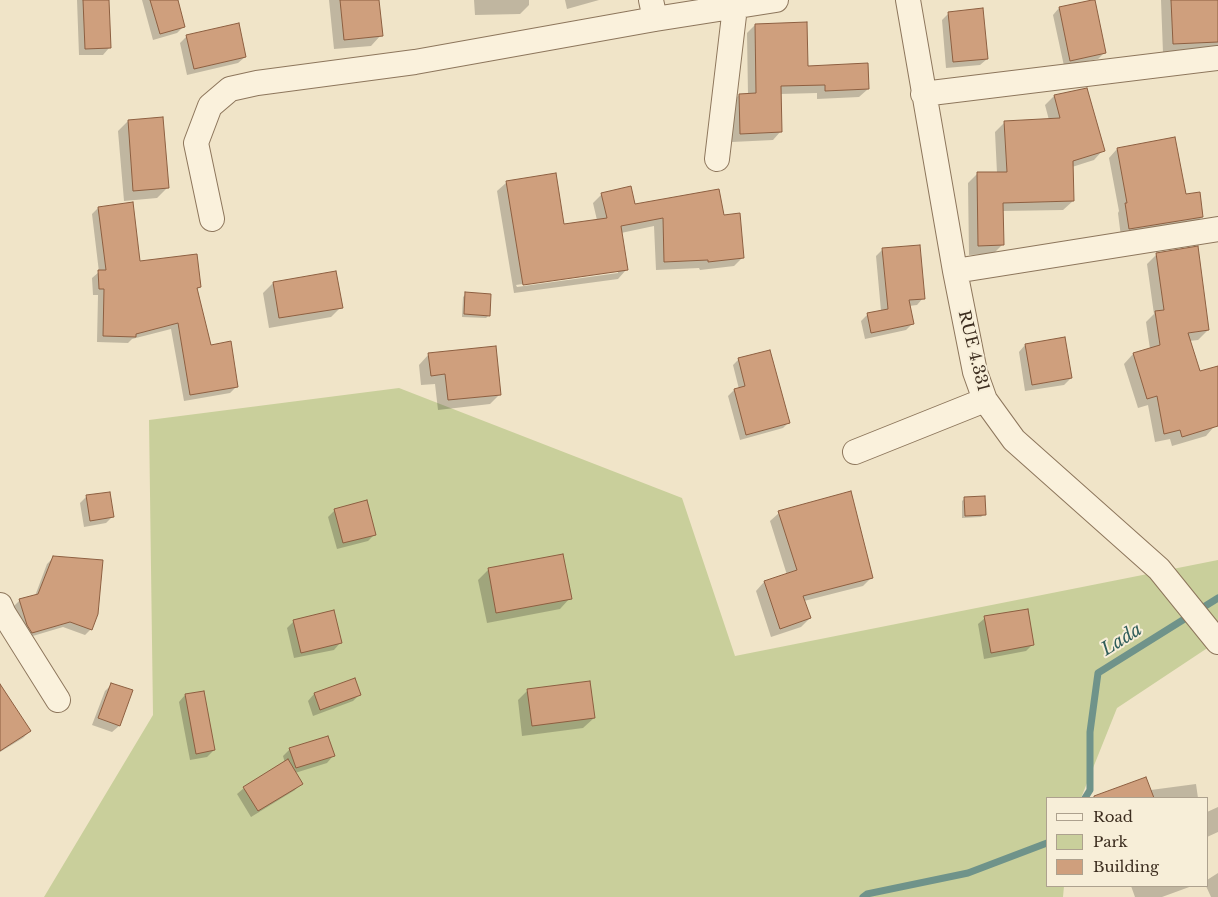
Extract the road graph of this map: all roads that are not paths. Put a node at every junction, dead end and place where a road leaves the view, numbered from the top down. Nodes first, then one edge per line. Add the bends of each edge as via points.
1 (776, 0) edge
2 (908, 0) edge
3 (735, 7) junction
4 (653, 10) edge
5 (1218, 58) edge
6 (923, 94) junction
7 (717, 159) dead end
8 (212, 219) dead end
9 (1218, 229) edge
10 (955, 271) junction
11 (985, 400) junction
12 (855, 452) dead end
13 (0, 605) edge
14 (1218, 642) edge
15 (58, 700) dead end

1 - 3 street
2 - 6 street, RUE 4.331
3 - 4 street
3 - 7 street
4 - 8 street via 416,62 230,89 210,106 196,143
5 - 6 street
6 - 10 street, RUE 4.331
9 - 10 street
10 - 11 street, RUE 4.331 via 975,372
11 - 12 street
11 - 14 street, RUE 4.331 via 1014,440 1159,569
13 - 15 street

